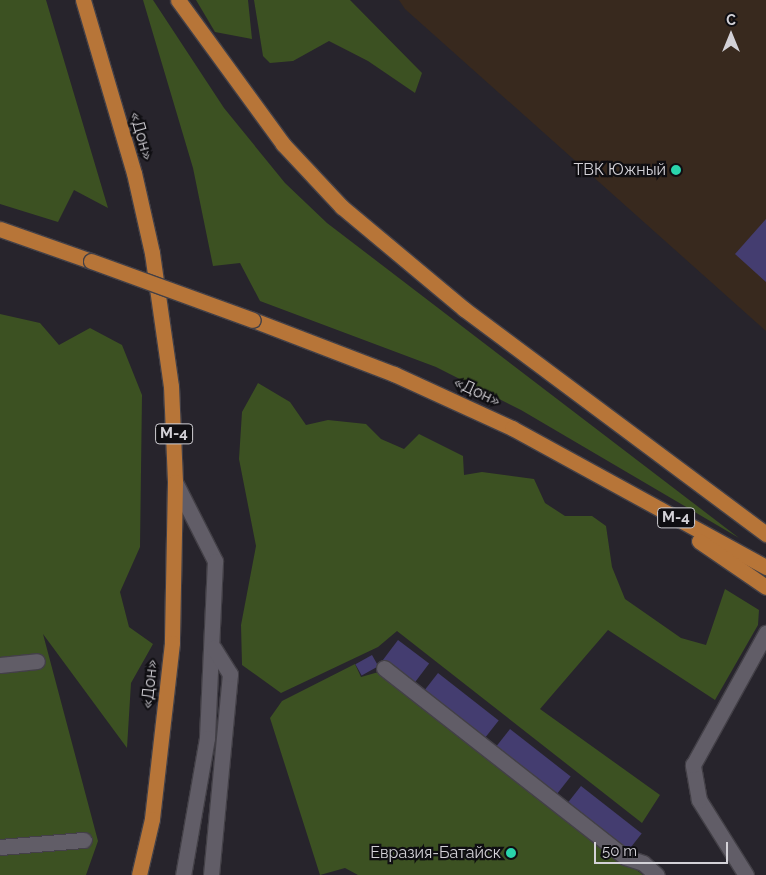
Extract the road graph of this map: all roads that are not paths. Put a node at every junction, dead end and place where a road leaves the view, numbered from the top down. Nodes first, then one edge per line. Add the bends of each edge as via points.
1 (83, 0) edge
2 (178, 0) edge
3 (0, 229) edge
4 (586, 468) junction
5 (175, 482) junction
6 (766, 534) edge
7 (766, 567) edge
8 (766, 587) edge
9 (766, 633) edge
10 (214, 648) junction
11 (37, 661) dead end
12 (0, 665) edge
13 (384, 668) dead end
14 (84, 840) dead end
15 (0, 847) edge
16 (139, 875) edge
17 (183, 875) edge
18 (211, 875) edge
19 (657, 875) edge
20 (746, 875) edge

1 - 5 highway, «Дон» / М-4 via 134,174 152,253 171,386
2 - 6 highway via 283,144 342,207 464,309
3 - 4 highway, «Дон» / М-4, bridge via 253,320 442,395
4 - 7 highway, «Дон» / М-4
4 - 8 highway
5 - 10 street via 215,561
5 - 16 highway, «Дон» / М-4 via 172,643 152,819
9 - 20 street via 693,765 699,800
10 - 17 street via 206,738
10 - 18 street via 230,674
11 - 12 street
13 - 19 street via 625,857 644,863
14 - 15 street

